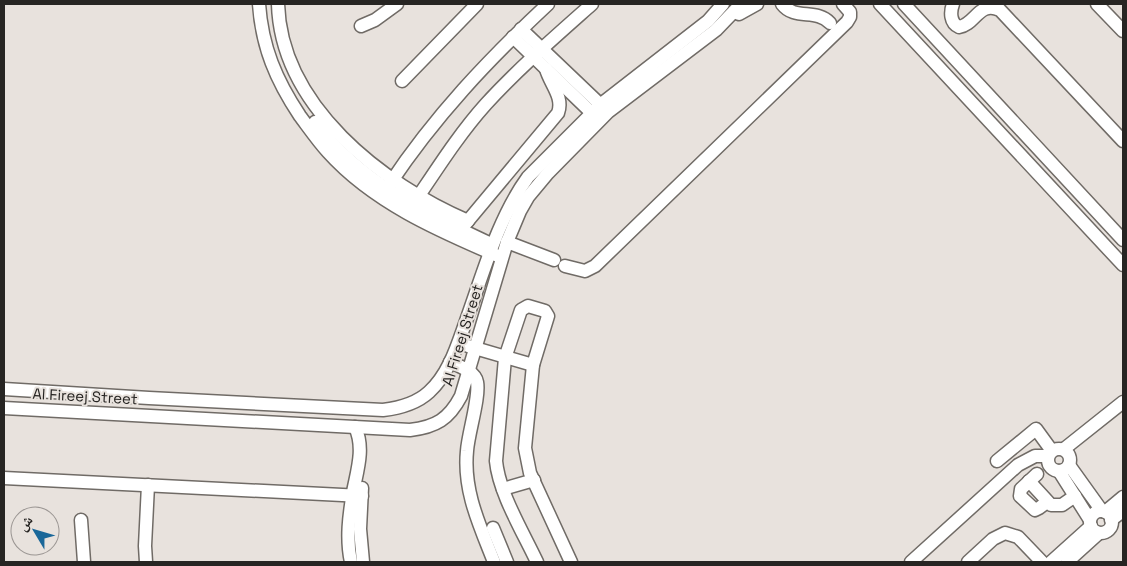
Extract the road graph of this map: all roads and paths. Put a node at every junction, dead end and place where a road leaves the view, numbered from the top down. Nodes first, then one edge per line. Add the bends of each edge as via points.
1 (259, 4) edge
2 (267, 4) edge
3 (278, 4) edge
4 (397, 4) edge
5 (477, 4) edge
6 (548, 4) edge
7 (592, 4) edge
8 (723, 4) edge
9 (757, 4) edge
10 (782, 4) edge
11 (843, 4) edge
12 (880, 4) edge
13 (904, 4) edge
14 (953, 4) edge
15 (1097, 4) edge
16 (738, 6) edge
17 (830, 23) dead end
18 (361, 26) dead end
19 (712, 26) junction
20 (1123, 31) edge
21 (517, 33) junction
22 (538, 53) junction
23 (546, 69) junction
24 (402, 81) dead end
25 (600, 112) junction
26 (308, 119) junction
27 (1123, 141) edge
28 (387, 189) junction
29 (413, 205) junction
30 (460, 229) junction
31 (1123, 240) edge
32 (500, 250) junction
33 (1123, 265) edge
34 (458, 342) junction
35 (476, 348) junction
36 (505, 358) junction
37 (450, 362) junction
38 (533, 365) junction
39 (469, 371) junction
40 (4, 389) edge
41 (1123, 402) edge
42 (4, 408) edge
43 (355, 428) junction
44 (373, 428) junction
45 (1060, 458) junction
46 (997, 461) dead end
47 (4, 478) edge
48 (1033, 478) dead end
49 (534, 480) junction
50 (148, 486) junction
51 (503, 489) junction
52 (357, 496) junction
53 (1075, 496) junction
54 (1123, 497) edge
55 (1123, 510) edge
56 (1106, 515) junction
57 (81, 520) dead end
58 (1093, 526) junction
59 (493, 528) dead end
60 (919, 559) edge
61 (84, 562) edge
62 (146, 562) edge
63 (352, 562) edge
64 (363, 562) edge
65 (494, 562) edge
66 (507, 562) edge
67 (537, 562) edge
68 (571, 562) edge
69 (968, 562) edge
70 (1042, 562) edge
71 (1051, 562) edge
72 (1067, 562) edge

1 - 26 street via 268,57 284,88
2 - 26 street via 279,61
3 - 28 street via 290,59 311,98
4 - 18 street
5 - 24 street
6 - 21 street
7 - 22 street
8 - 19 street, Al Fireej Street
9 - 16 street via 739,14
10 - 17 street via 791,12 818,15
11 - 32 street via 850,12 847,22 595,266 585,271
12 - 33 street
13 - 31 street
14 - 27 street via 953,24 959,27 965,26 985,7 1000,10
15 - 20 street
16 - 19 street, Al Fireej Street
19 - 25 street, Al Fireej Street
21 - 22 street
21 - 28 street via 444,110
22 - 23 street
22 - 25 street
22 - 29 street via 471,122
23 - 25 street
23 - 30 street via 560,100 558,113
25 - 32 street, Al Fireej Street via 539,165 518,190 503,220
26 - 28 street via 371,179
28 - 29 street
28 - 29 street
29 - 30 street
29 - 30 street
30 - 32 street
32 - 34 street, Al Fireej Street
32 - 35 street, Al Fireej Street
34 - 35 street
34 - 37 street, Al Fireej Street
35 - 36 street
35 - 39 street, Al Fireej Street
36 - 38 street
36 - 38 street via 521,310 530,306 545,311 548,316
36 - 51 street via 496,450 497,470
37 - 39 street
37 - 40 street, Al Fireej Street via 437,384 419,400 396,409 383,410
38 - 49 street via 525,448
39 - 44 street, Al Fireej Street via 455,408 435,424 410,430
39 - 65 street via 477,387 467,451 467,478 472,503
41 - 45 street
42 - 43 street, Al Fireej Street
43 - 44 street, Al Fireej Street
43 - 52 street via 360,452
44 - 52 street via 366,445
45 - 46 street via 1036,429
45 - 53 street
45 - 56 street
45 - 60 street via 1035,456 1018,465
47 - 50 street
48 - 53 street via 1051,505 1059,506
49 - 51 street
49 - 68 street
50 - 52 street
50 - 62 street
51 - 67 street
52 - 63 street via 348,538
52 - 64 street
53 - 58 street
54 - 56 street
55 - 56 street
56 - 58 street via 1096,512
56 - 58 street via 1111,526 1108,531
57 - 61 street
58 - 71 street
58 - 72 street
59 - 66 street
69 - 70 street via 993,539 1005,533 1018,537

